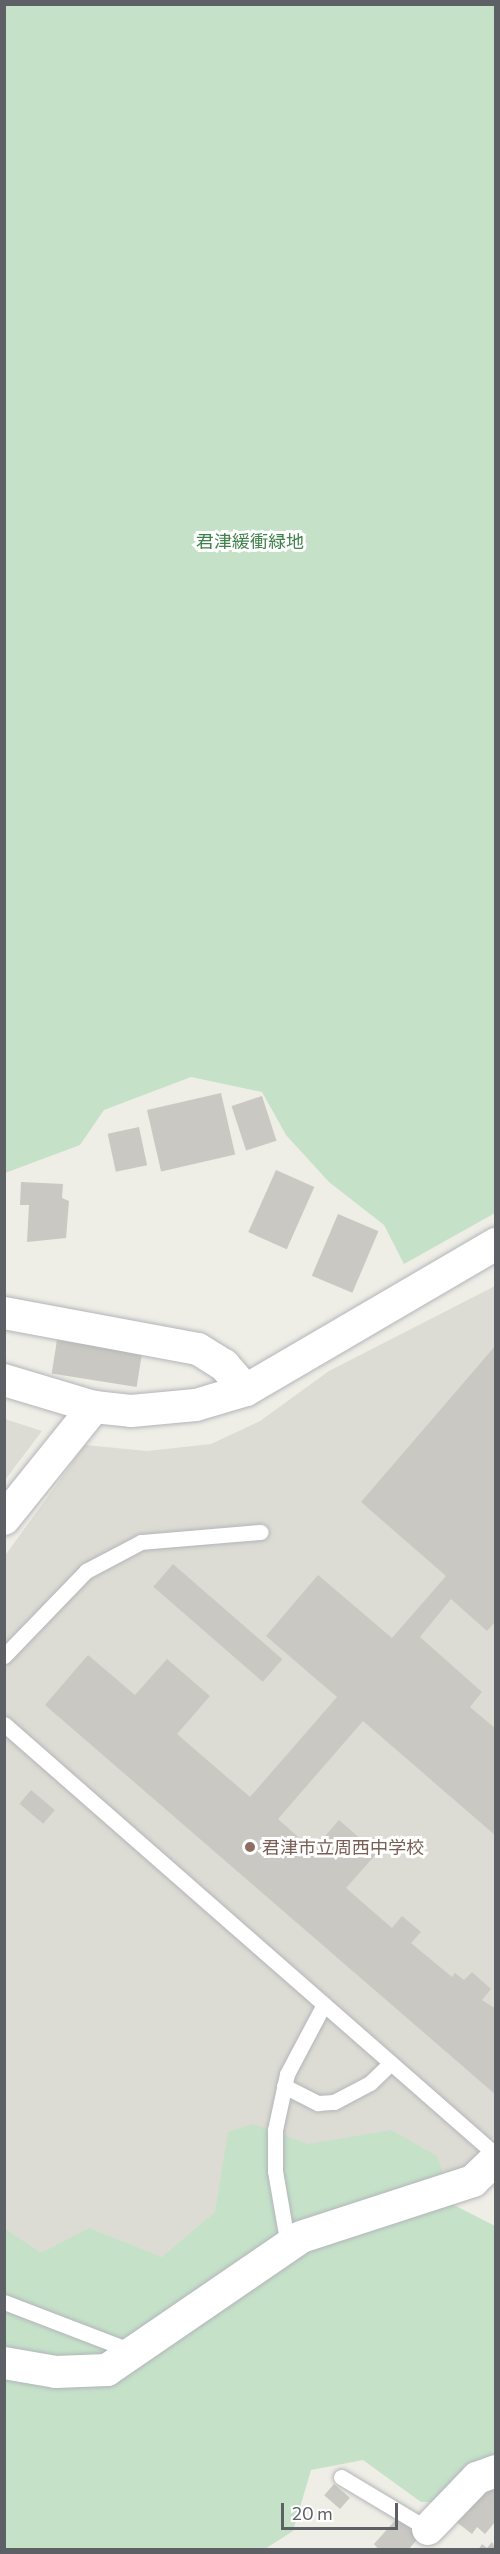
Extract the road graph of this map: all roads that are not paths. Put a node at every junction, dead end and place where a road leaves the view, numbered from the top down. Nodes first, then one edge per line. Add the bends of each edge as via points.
1 (495, 1244) edge
2 (4, 1313) edge
3 (4, 1380) edge
4 (246, 1389) junction
5 (94, 1407) junction
6 (4, 1519) edge
7 (261, 1532) dead end
8 (4, 1656) edge
9 (4, 1724) edge
10 (324, 2004) junction
11 (391, 2062) junction
12 (284, 2086) junction
13 (495, 2155) edge
14 (495, 2160) edge
15 (288, 2246) junction
16 (4, 2302) edge
17 (134, 2352) junction
18 (4, 2363) edge
19 (495, 2471) edge
20 (341, 2477) dead end
21 (428, 2529) joint

1 - 4 street
2 - 4 street via 198,1349 225,1365
3 - 5 street
4 - 5 street via 196,1405 131,1412
5 - 6 street
7 - 8 lane via 141,1542 86,1571
9 - 10 lane
10 - 11 lane
10 - 12 lane
11 - 12 lane via 370,2083 334,2102 318,2103
11 - 13 lane
12 - 15 lane via 275,2171
14 - 15 street via 473,2181
15 - 17 street
16 - 17 lane
17 - 18 street via 107,2370 56,2372
19 - 21 street via 477,2478
20 - 21 lane

